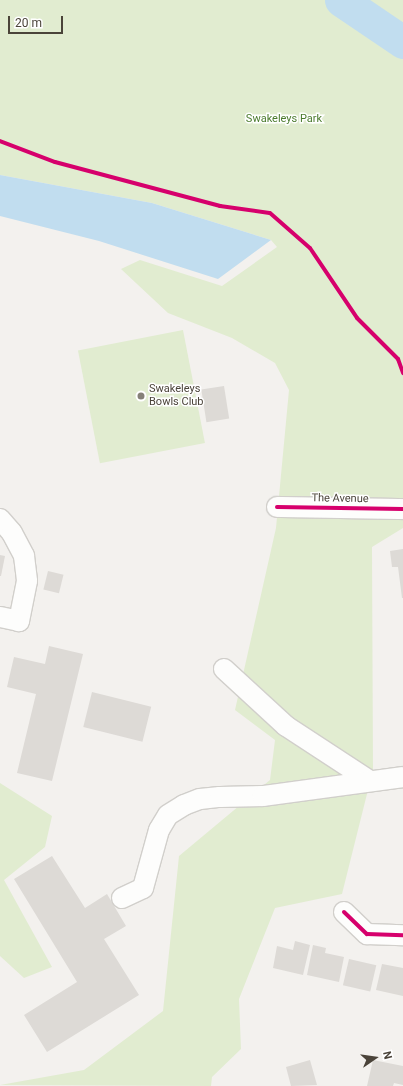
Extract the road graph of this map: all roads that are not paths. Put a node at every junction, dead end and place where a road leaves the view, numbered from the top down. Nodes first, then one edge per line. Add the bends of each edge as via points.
1 (277, 507) dead end
2 (403, 509) edge
3 (0, 519) edge
4 (0, 617) edge
5 (224, 669) dead end
6 (403, 777) edge
7 (370, 781) junction
8 (122, 898) dead end
9 (344, 912) dead end
10 (403, 935) edge

1 - 2 street, The Avenue
3 - 4 street via 12,533 24,556 27,581 19,621
5 - 7 street via 286,726
6 - 7 street
7 - 8 street via 263,796 200,799 184,805 168,815 159,830 143,888
9 - 10 street via 368,934

